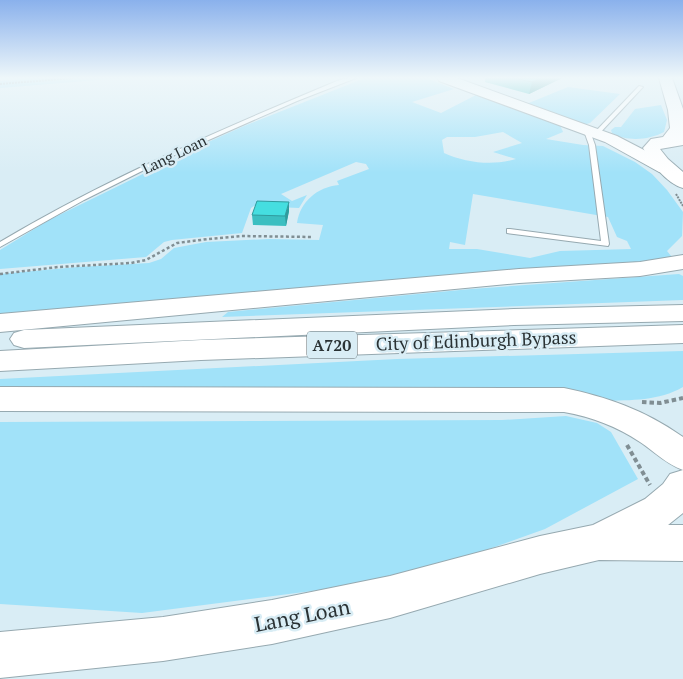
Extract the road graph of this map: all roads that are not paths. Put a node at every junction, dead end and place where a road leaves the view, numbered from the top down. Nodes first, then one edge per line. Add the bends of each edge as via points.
1 (272, 110) edge
2 (531, 110) edge
3 (621, 110) edge
4 (675, 110) edge
5 (598, 135) junction
6 (670, 142) edge
7 (665, 168) junction
8 (683, 182) edge
9 (510, 231) dead end
10 (0, 245) edge
11 (683, 262) edge
12 (0, 323) edge
13 (673, 324) edge
14 (0, 340) edge
15 (0, 362) edge
16 (0, 400) edge
17 (683, 456) edge
18 (683, 485) edge
19 (598, 542) junction
20 (683, 543) edge
21 (0, 655) edge

1 - 10 lane, Lang Loan via 218,132 39,221
2 - 5 main road
3 - 5 lane
4 - 6 main road via 678,125
5 - 6 main road
5 - 7 main road
5 - 9 lane via 592,145 605,244
6 - 7 main road via 652,148
7 - 8 main road
11 - 12 main road via 640,269 519,276
13 - 14 main road, City of Edinburgh Bypass / A720 via 366,323
13 - 15 main road, City of Edinburgh Bypass / A720
16 - 17 main road via 564,400 616,412 660,437
18 - 19 main road, Lang Loan via 655,514
19 - 20 main road, Lang Loan
19 - 21 main road, Lang Loan via 390,597 272,622 163,639

